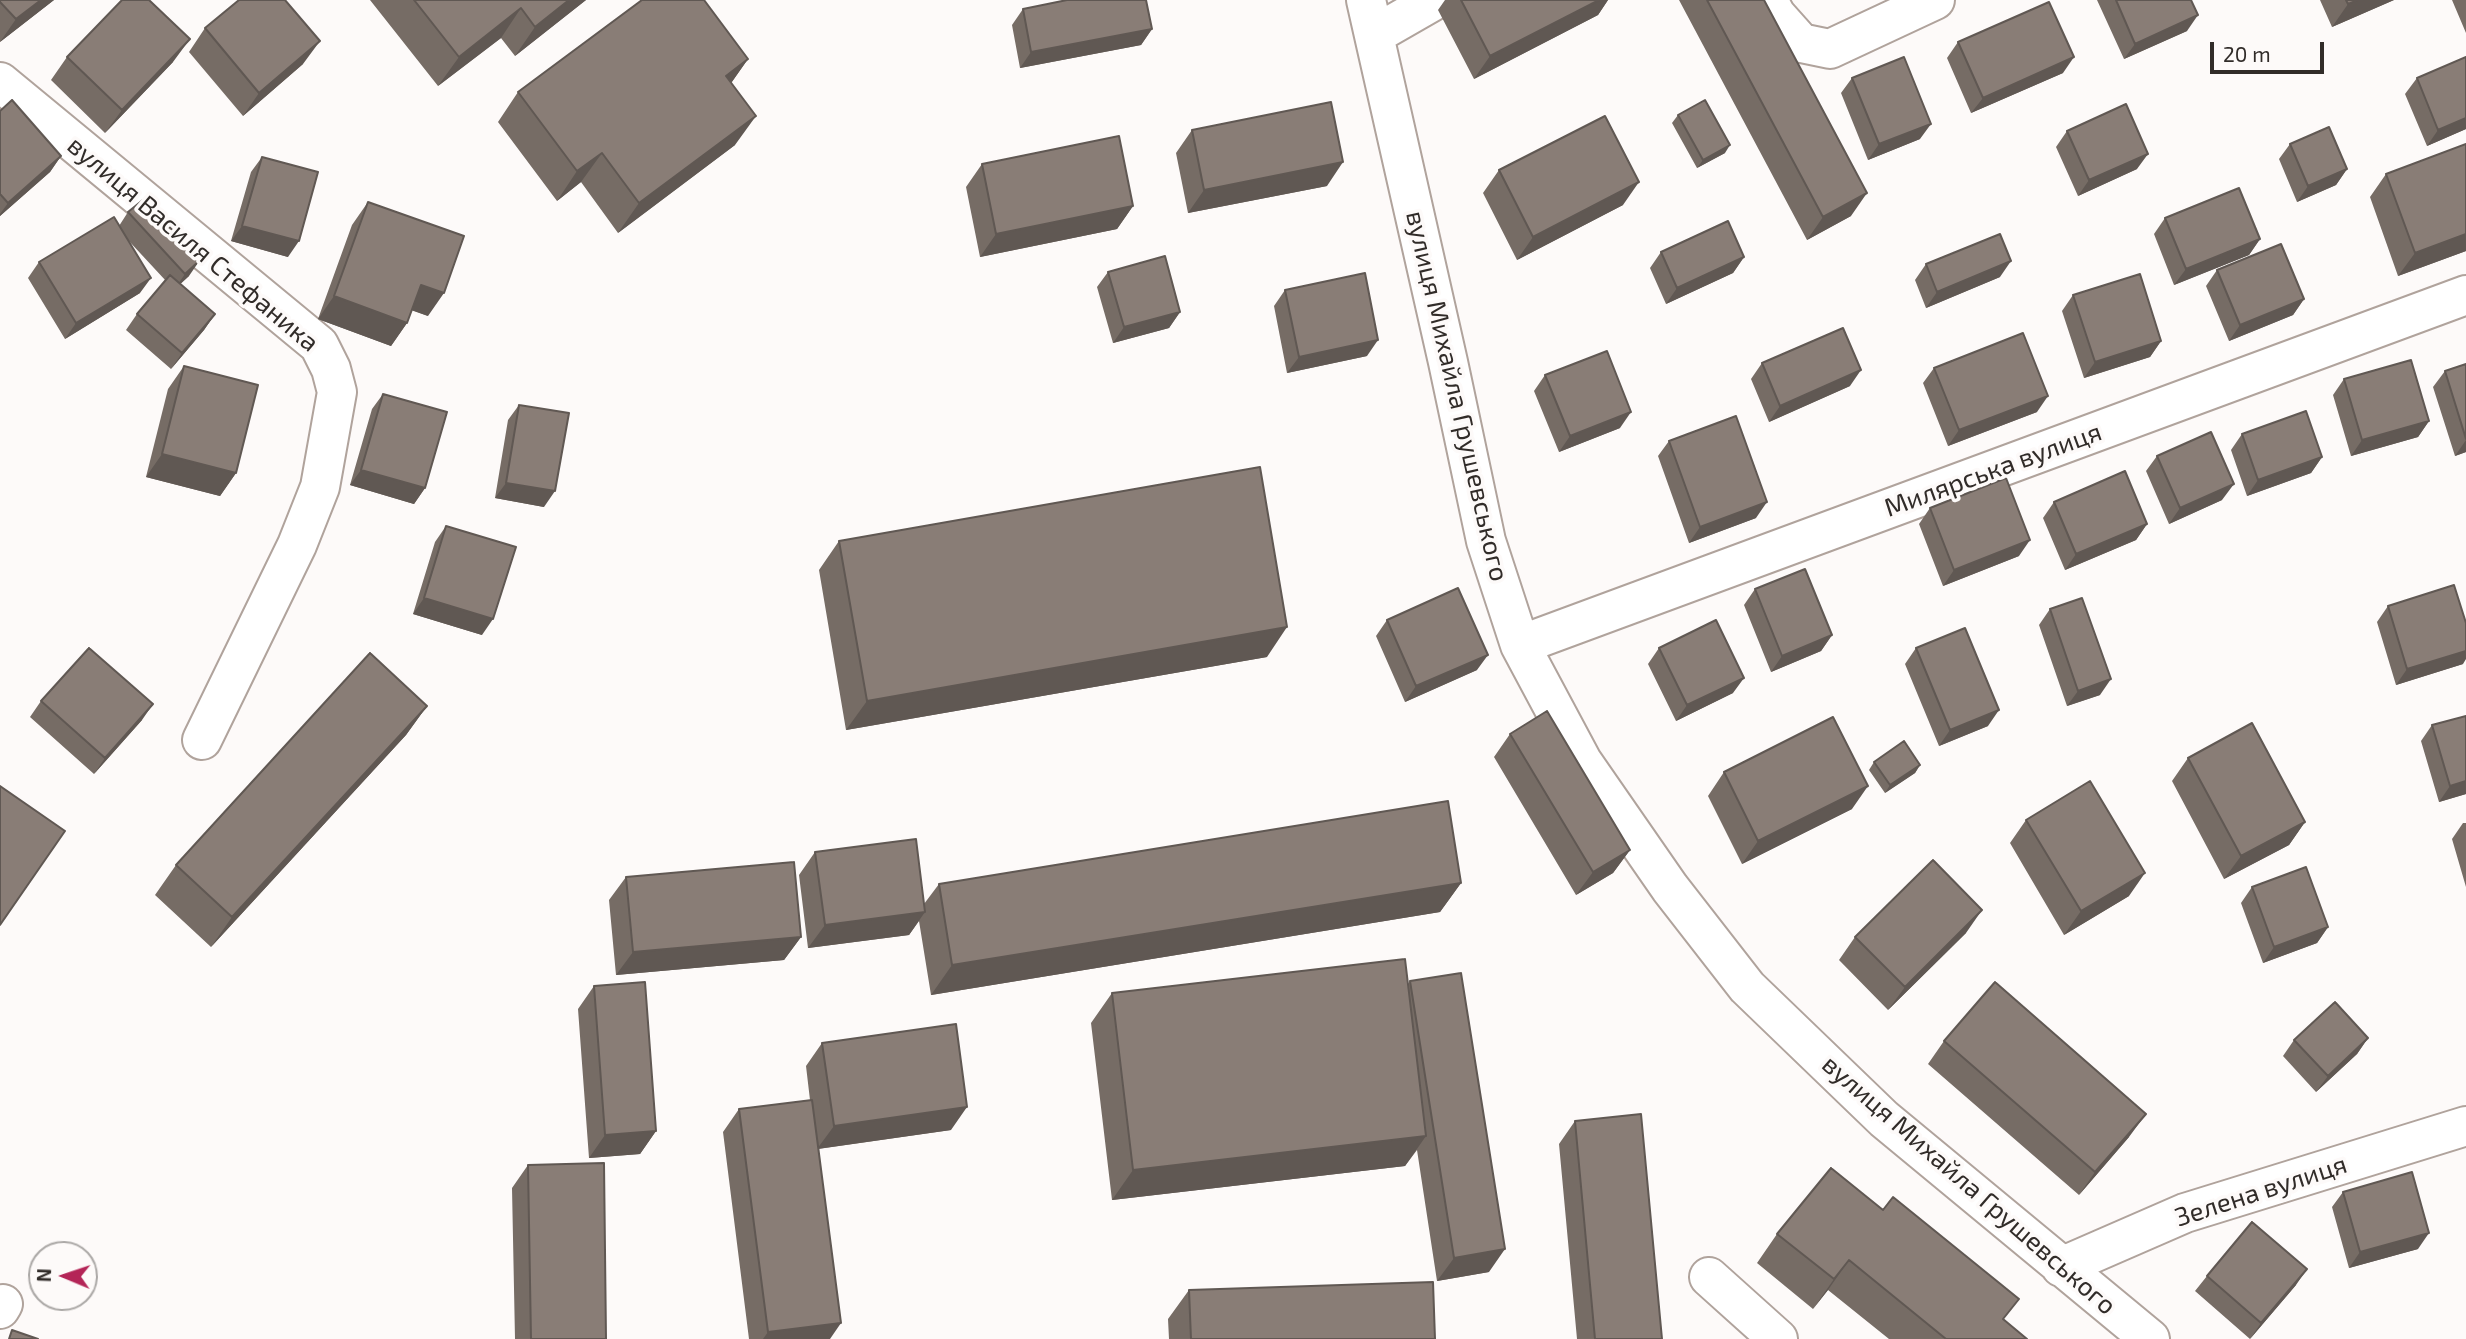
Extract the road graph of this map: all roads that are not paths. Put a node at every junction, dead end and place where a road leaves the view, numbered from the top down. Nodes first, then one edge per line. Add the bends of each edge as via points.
1 (1435, 0) edge
2 (1768, 0) edge
3 (1935, 0) edge
4 (1370, 17) edge
5 (0, 82) edge
6 (2466, 295) edge
7 (1520, 645) junction
8 (202, 740) dead end
9 (2466, 1126) edge
10 (2061, 1267) junction
11 (1709, 1277) dead end
12 (1778, 1339) edge
13 (2150, 1339) edge

1 - 4 street
2 - 3 street via 1801,43 1830,49
4 - 7 street, вулиця Михайла Грушевського via 1486,541
5 - 8 street, вулиця Василя Стефаника via 319,345 331,369 337,392 320,487 297,545
6 - 7 street, Милярська вулиця
7 - 10 street, вулиця Михайла Грушевського via 1582,761 1746,987 1884,1119
9 - 10 street, Зелена вулиця via 2185,1213
10 - 13 street, вулиця Михайла Грушевського
11 - 12 street

